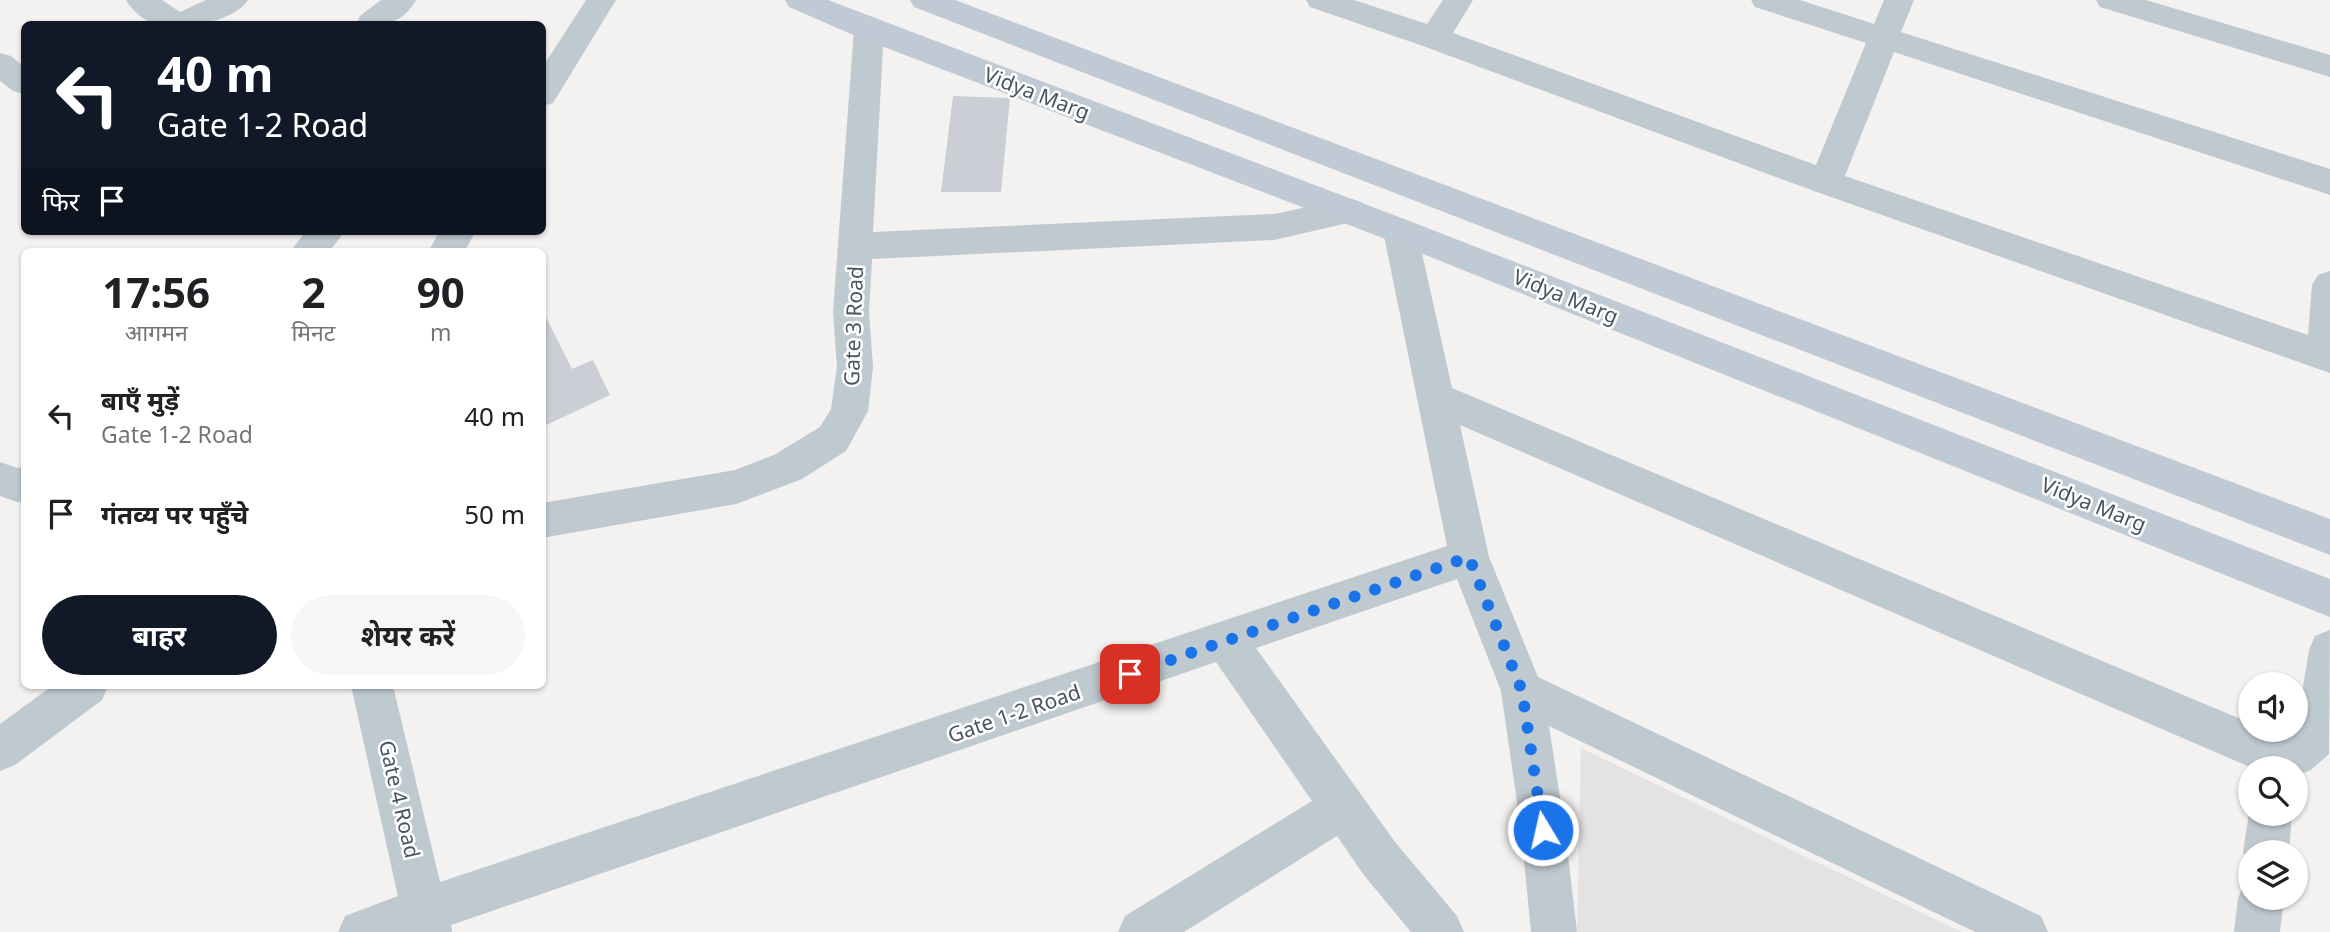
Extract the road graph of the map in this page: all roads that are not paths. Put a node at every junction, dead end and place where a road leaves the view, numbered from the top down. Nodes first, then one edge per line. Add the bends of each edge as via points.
1 (141, 0) edge
2 (233, 0) edge
3 (401, 0) edge
4 (601, 0) edge
5 (800, 0) edge
6 (925, 0) edge
7 (1321, 0) edge
8 (1458, 0) edge
9 (1766, 0) edge
10 (1899, 0) edge
11 (2111, 0) edge
12 (173, 21) edge
13 (185, 21) edge
14 (375, 21) edge
15 (869, 29) junction
16 (1434, 38) junction
17 (1884, 39) junction
18 (0, 64) edge
19 (2330, 66) edge
20 (21, 81) edge
21 (546, 89) edge
22 (2330, 182) edge
23 (1826, 183) junction
24 (1349, 211) junction
25 (1400, 231) junction
26 (324, 235) edge
27 (855, 246) junction
28 (311, 248) edge
29 (2330, 285) edge
30 (2327, 357) edge
31 (1433, 397) junction
32 (0, 480) edge
33 (21, 484) edge
34 (546, 520) edge
35 (2330, 537) edge
36 (1469, 557) junction
37 (2330, 598) edge
38 (1226, 641) junction
39 (2330, 650) edge
40 (83, 689) edge
41 (373, 689) edge
42 (1522, 691) junction
43 (0, 750) edge
44 (2261, 756) edge
45 (2293, 756) edge
46 (1343, 807) junction
47 (2260, 910) edge
48 (427, 922) edge
49 (361, 932) edge
50 (1141, 932) edge
51 (1441, 932) edge
52 (1554, 932) edge
53 (2025, 932) edge
54 (2257, 932) edge

1 - 12 street
2 - 13 street
3 - 14 street
4 - 21 street
5 - 15 main road, Vidya Marg
6 - 35 main road
7 - 16 street
8 - 16 street
9 - 17 street
10 - 17 street
11 - 19 street
15 - 24 main road, Vidya Marg
15 - 27 street, Gate 3 Road
16 - 23 street
17 - 22 street
17 - 23 street
18 - 20 street
23 - 30 street
24 - 25 main road, Vidya Marg
24 - 27 street via 1274,227
25 - 31 street
25 - 37 main road, Vidya Marg
26 - 28 street
27 - 34 street, Gate 3 Road via 851,312 855,367 849,411 834,439 788,467 736,486
29 - 30 street
31 - 36 street
31 - 44 street
32 - 33 street
36 - 38 street, Gate 1-2 Road
36 - 42 street
38 - 46 street
38 - 48 street, Gate 1-2 Road
39 - 45 street via 2314,739
40 - 43 street
41 - 48 street, Gate 4 Road
42 - 52 street
42 - 53 street
46 - 50 street
46 - 51 street
47 - 54 street
48 - 49 street, Gate 1-2 Road

